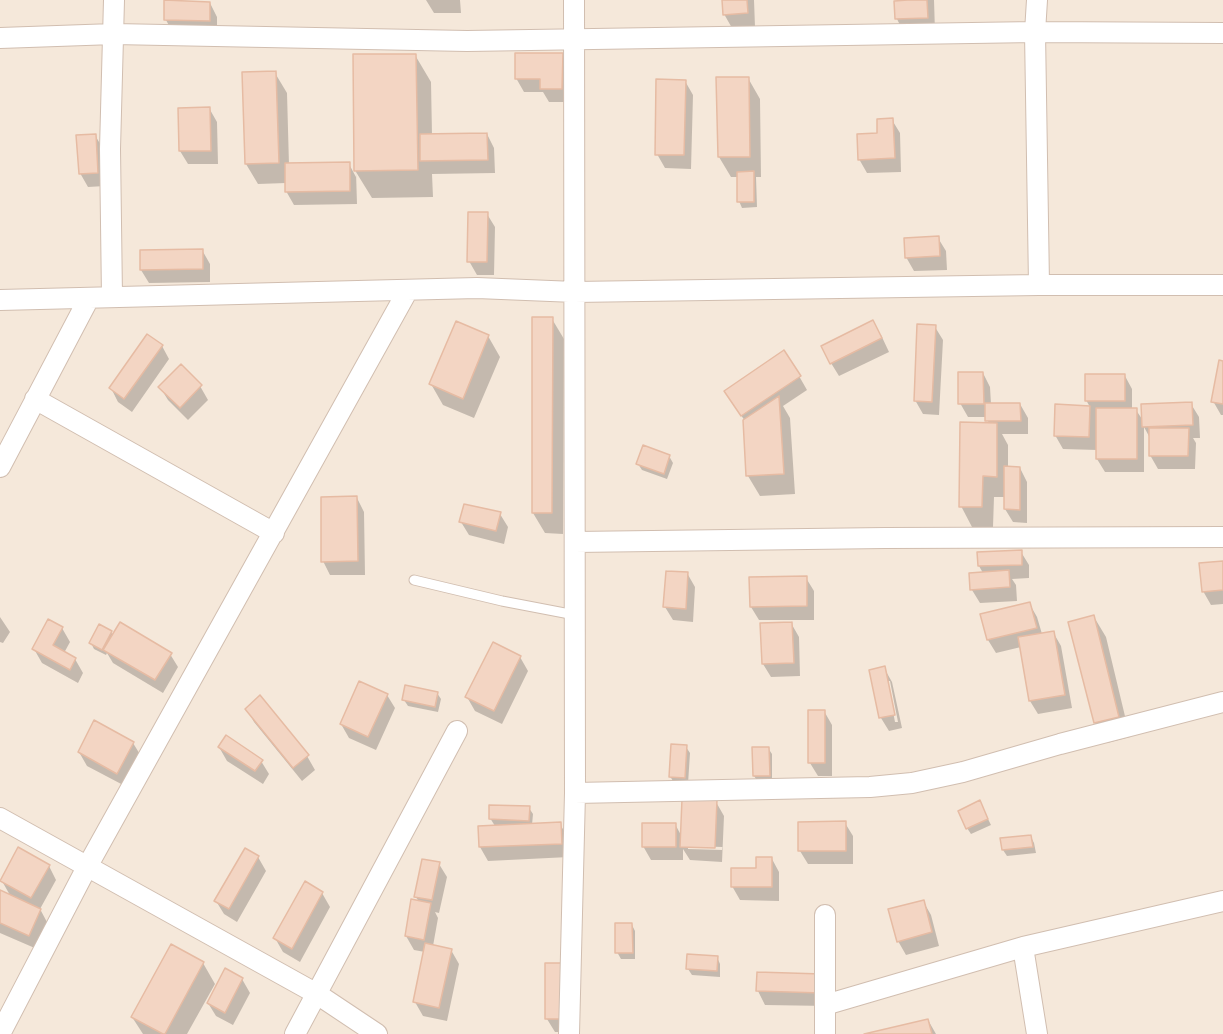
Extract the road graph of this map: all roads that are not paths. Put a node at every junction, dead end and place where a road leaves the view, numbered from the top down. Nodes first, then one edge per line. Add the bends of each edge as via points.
1 (114, 0) edge
2 (574, 0) edge
3 (1037, 0) edge
4 (1035, 32) junction
5 (1223, 33) edge
6 (114, 34) junction
7 (0, 38) edge
8 (574, 38) junction
9 (1039, 285) junction
10 (1223, 285) edge
11 (408, 290) junction
12 (575, 292) junction
13 (112, 297) junction
14 (89, 298) junction
15 (0, 300) edge
16 (34, 399) junction
17 (0, 467) edge
18 (274, 533) junction
19 (1223, 537) edge
20 (575, 542) junction
21 (414, 580) dead end
22 (575, 615) junction
23 (1223, 702) edge
24 (457, 731) dead end
25 (575, 793) junction
26 (0, 818) edge
27 (87, 867) junction
28 (1223, 901) edge
29 (825, 915) dead end
30 (1023, 947) junction
31 (317, 994) junction
32 (825, 1005) junction
33 (0, 1034) edge
34 (295, 1034) edge
35 (377, 1034) edge
36 (569, 1034) edge
37 (825, 1034) edge
38 (1036, 1034) edge

1 - 6 street
2 - 8 street
3 - 4 street
4 - 5 street
4 - 8 street
4 - 9 street
6 - 7 street
6 - 8 street via 466,41
6 - 13 street via 110,149
8 - 12 street
9 - 10 street
9 - 12 street
11 - 12 street
11 - 13 street
11 - 18 street
12 - 20 street
13 - 14 street
14 - 15 street
14 - 16 street
16 - 17 street
16 - 18 street
18 - 27 street
19 - 20 street
20 - 22 street
21 - 22 lane
22 - 25 street
23 - 25 street via 912,783
24 - 31 street
25 - 36 street
26 - 27 street
27 - 31 street
27 - 33 street
28 - 30 street
29 - 32 street
30 - 32 street
30 - 38 street
31 - 34 street
31 - 35 street
32 - 37 street

